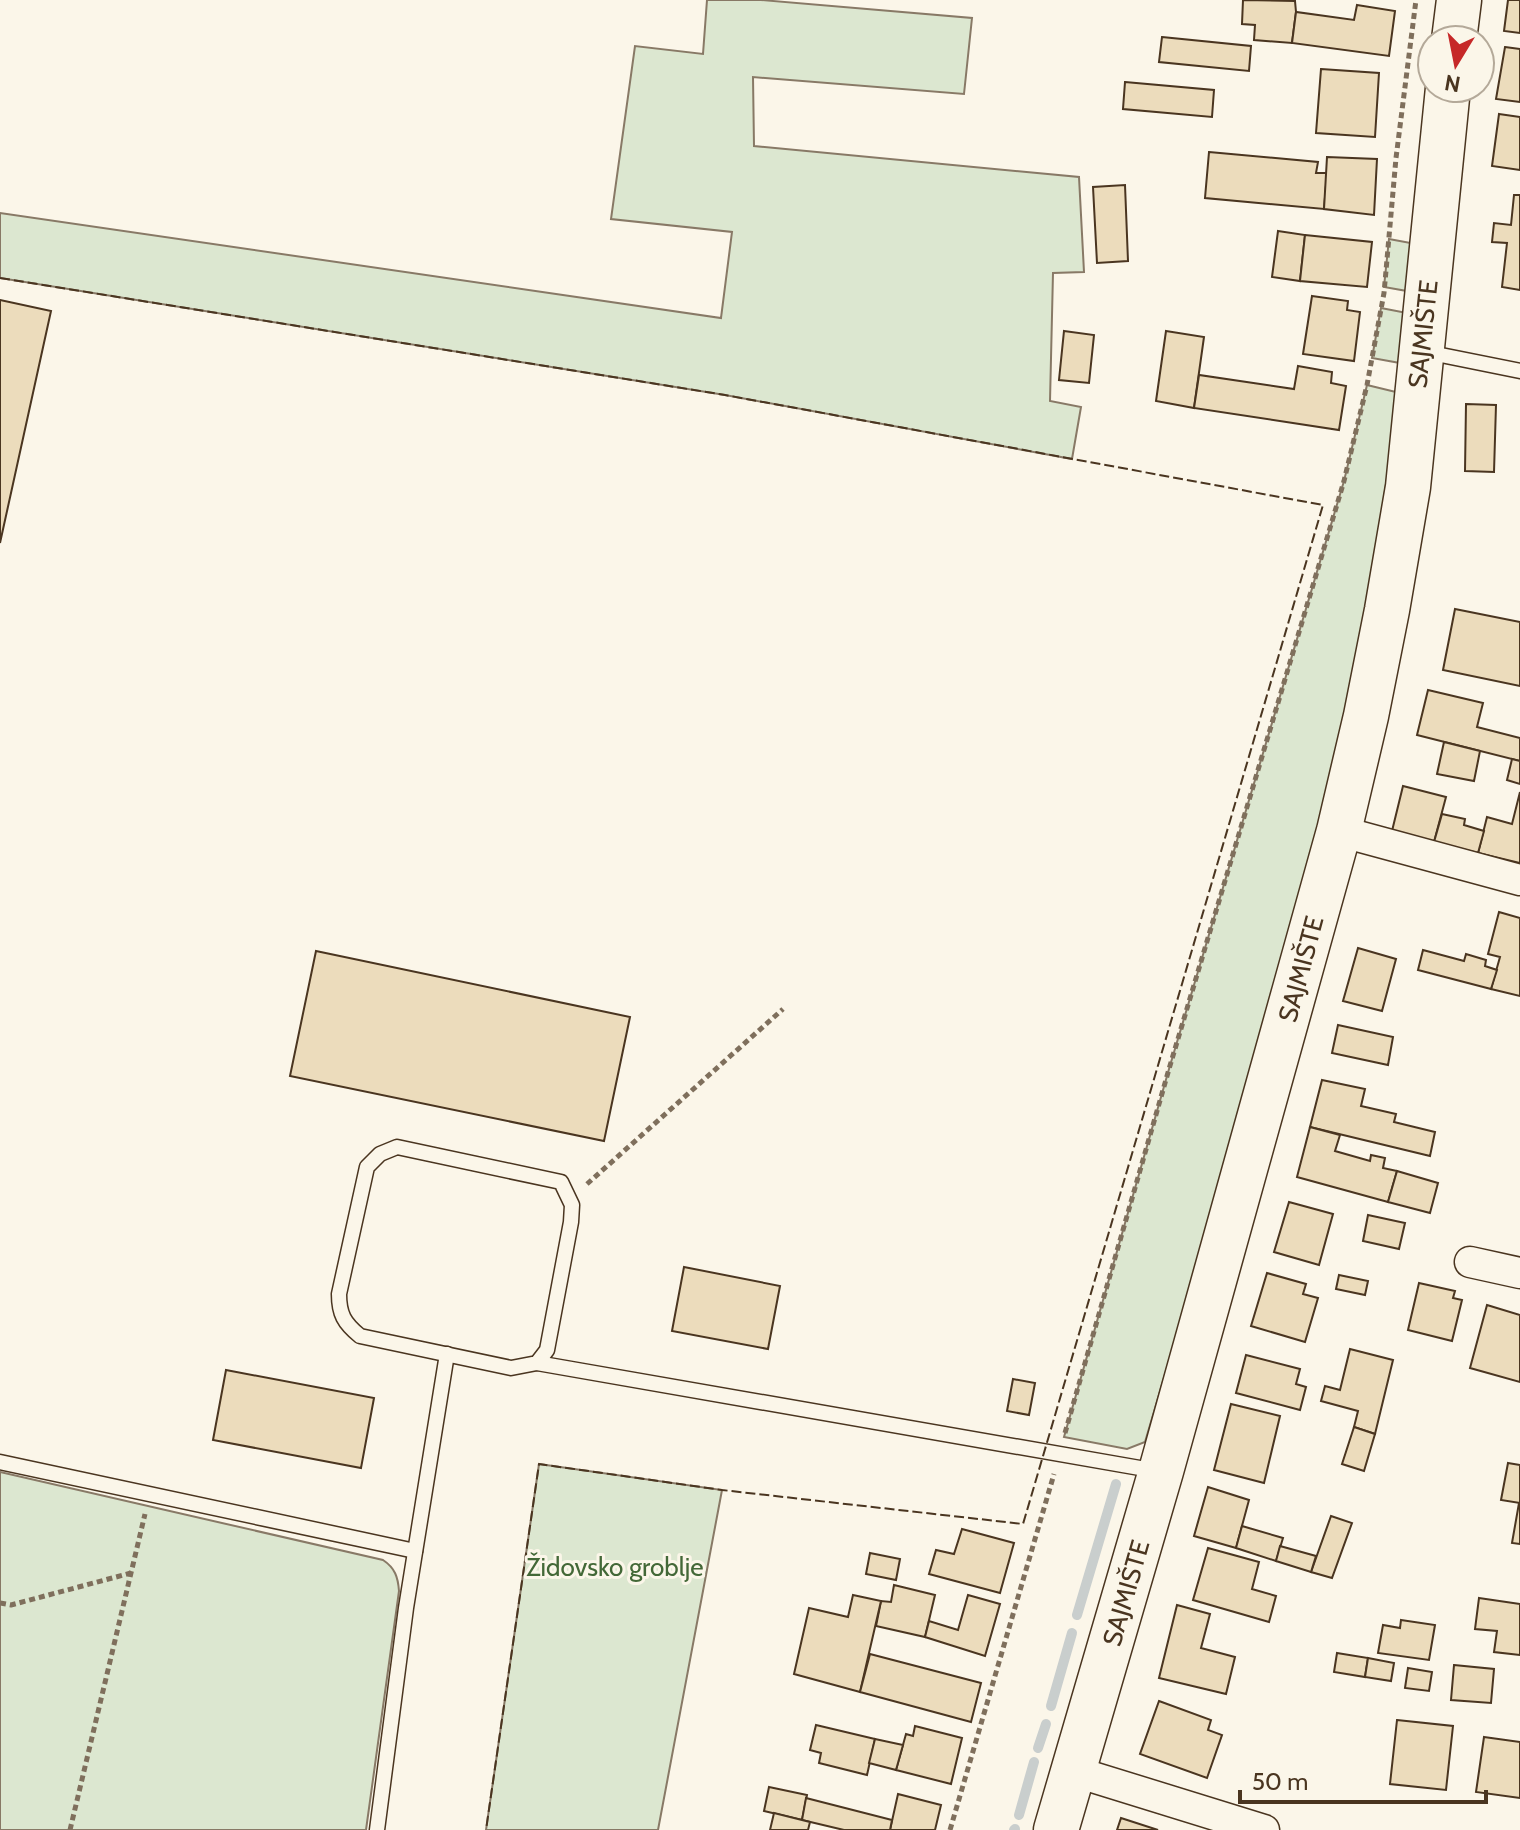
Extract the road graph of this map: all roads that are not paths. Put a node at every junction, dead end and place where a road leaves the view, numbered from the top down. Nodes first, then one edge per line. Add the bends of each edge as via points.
1 (1459, 0) edge
2 (1456, 24) edge
3 (1446, 104) edge
4 (1421, 351) junction
5 (1520, 371) edge
6 (1339, 831) junction
7 (1520, 880) edge
8 (1470, 1262) dead end
9 (1520, 1273) edge
10 (447, 1354) junction
11 (537, 1363) junction
12 (0, 1462) edge
13 (1161, 1471) junction
14 (415, 1551) junction
15 (1073, 1771) junction
16 (377, 1830) edge
17 (1056, 1830) edge
18 (1264, 1830) edge

1 - 2 main road
3 - 4 main road, SAJMIŠTE
4 - 5 lane
4 - 6 main road, SAJMIŠTE via 1408,487 1387,610
6 - 7 street
6 - 13 main road, SAJMIŠTE
8 - 9 street
10 - 11 lane via 511,1368
10 - 11 lane via 360,1336 345,1324 339,1308 367,1167 397,1147 561,1182 571,1199 571,1222 547,1350
10 - 14 lane
11 - 13 lane
12 - 14 lane
13 - 15 main road, SAJMIŠTE
14 - 16 lane
15 - 17 main road, SAJMIŠTE
15 - 18 street

